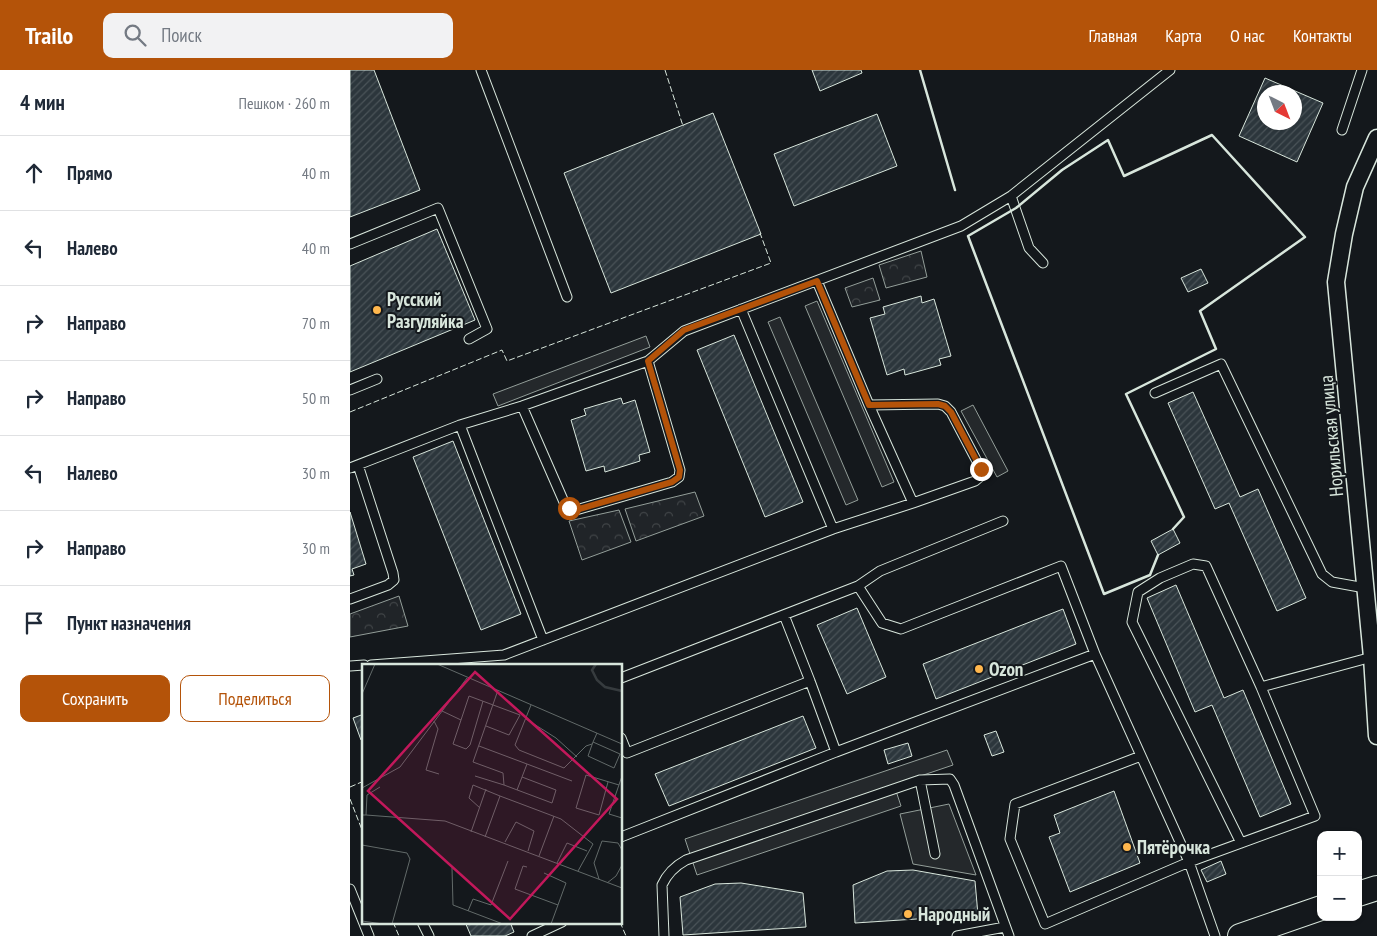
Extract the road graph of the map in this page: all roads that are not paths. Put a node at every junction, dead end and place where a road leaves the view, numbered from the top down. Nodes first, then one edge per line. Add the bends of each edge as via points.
1 (481, 70) edge
2 (1170, 70) edge
3 (1362, 70) edge
4 (1342, 130) dead end
5 (1377, 138) edge
6 (1011, 196) junction
7 (350, 244) edge
8 (1043, 263) dead end
9 (817, 281) junction
10 (567, 297) dead end
11 (741, 308) junction
12 (469, 339) dead end
13 (648, 361) junction
14 (377, 380) dead end
15 (350, 390) edge
16 (1155, 393) dead end
17 (869, 405) junction
18 (522, 406) junction
19 (460, 425) junction
20 (354, 466) edge
21 (913, 503) junction
22 (1003, 521) dead end
23 (833, 528) junction
24 (858, 586) junction
25 (1365, 588) junction
26 (350, 599) edge
27 (784, 615) junction
28 (543, 640) junction
29 (1095, 654) junction
30 (1372, 657) junction
31 (383, 664) edge
32 (622, 678) edge
33 (810, 681) junction
34 (1261, 688) junction
35 (1377, 736) edge
36 (622, 740) edge
37 (836, 752) junction
38 (1141, 756) junction
39 (920, 780) junction
40 (622, 837) edge
41 (1241, 843) junction
42 (935, 854) dead end
43 (1189, 862) junction
44 (1377, 888) edge
45 (350, 889) edge
46 (1362, 893) edge
47 (1317, 909) edge
48 (362, 919) edge
49 (364, 924) edge
50 (423, 924) edge
51 (558, 924) edge
52 (1007, 932) edge
53 (369, 936) edge
54 (429, 936) edge
55 (532, 936) edge
56 (664, 936) edge
57 (956, 936) edge
58 (1215, 936) edge
59 (1240, 936) edge

1 - 10 lane
2 - 6 lane
3 - 4 lane
5 - 25 street, Норильская улица via 1355,187 1336,282
6 - 8 lane via 1029,248
6 - 9 lane via 961,226
7 - 12 lane via 438,208 487,329
9 - 11 lane
9 - 17 lane
11 - 13 lane via 684,330
11 - 23 lane
13 - 18 lane
13 - 18 lane via 680,470 679,477 672,482 576,510 569,508
14 - 15 lane
16 - 25 lane via 1221,364 1322,574 1332,582
17 - 21 lane
17 - 21 lane via 945,406 981,469 981,476 975,481
18 - 19 lane
19 - 20 lane
19 - 28 lane
20 - 26 lane via 394,580
21 - 23 lane
22 - 24 lane via 880,572
23 - 28 lane
24 - 27 lane
24 - 29 lane via 882,623 902,629 1061,566
25 - 30 street, Норильская улица
27 - 32 lane
27 - 33 lane
28 - 31 lane via 504,655
29 - 37 lane
29 - 38 lane
30 - 34 lane
30 - 35 street, Норильская улица
33 - 36 lane via 627,753
33 - 37 lane
34 - 41 lane via 1315,816
34 - 41 lane via 1206,566 1193,564 1138,592 1132,622
37 - 40 lane
38 - 43 lane
38 - 43 lane via 1015,804 1010,839 1045,924
39 - 42 lane
39 - 52 lane via 950,780 954,785
39 - 56 lane via 678,864 662,885
41 - 43 lane
43 - 58 lane
44 - 46 main road
45 - 48 lane
47 - 59 main road
49 - 53 lane
50 - 54 lane
51 - 55 lane
52 - 57 lane

